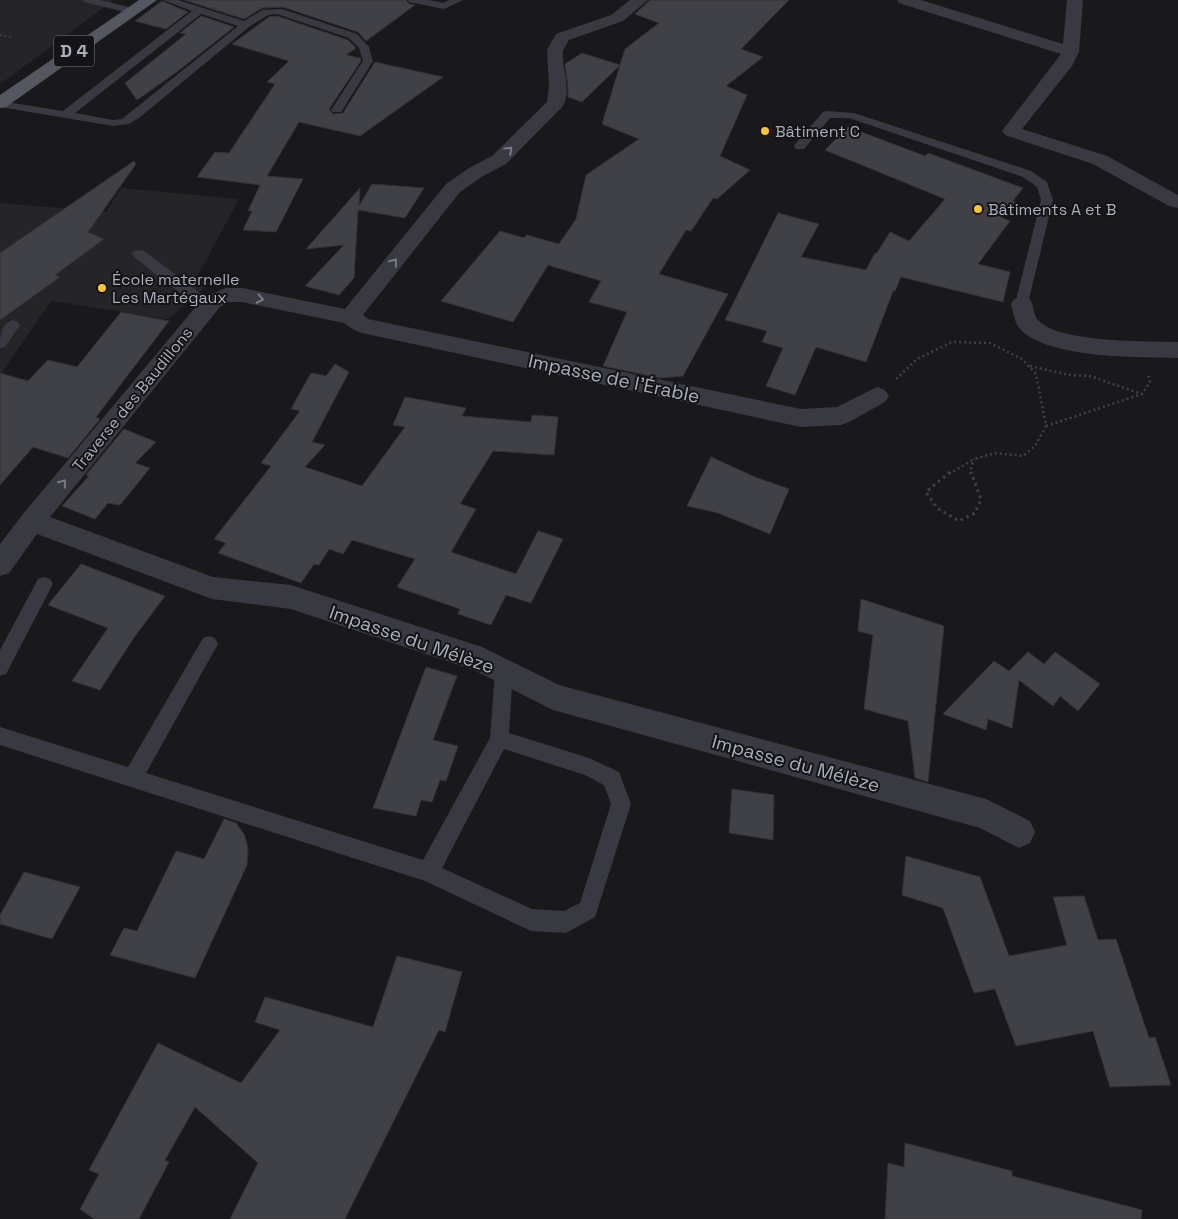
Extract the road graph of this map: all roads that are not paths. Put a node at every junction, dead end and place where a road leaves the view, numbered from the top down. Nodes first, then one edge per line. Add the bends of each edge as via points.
1 (88, 0) edge
2 (148, 0) edge
3 (168, 0) edge
4 (413, 0) edge
5 (458, 0) edge
6 (640, 0) edge
7 (905, 0) edge
8 (1075, 0) edge
9 (200, 10) junction
10 (133, 11) junction
11 (245, 25) junction
12 (1071, 52) junction
13 (0, 104) edge
14 (337, 110) dead end
15 (65, 115) junction
16 (800, 146) dead end
17 (1178, 201) edge
18 (139, 254) dead end
19 (212, 302) junction
20 (1022, 304) joint
21 (350, 317) junction
22 (13, 324) dead end
23 (0, 342) edge
24 (1178, 350) edge
25 (877, 396) road end
26 (32, 520) junction
27 (0, 565) edge
28 (44, 584) dead end
29 (209, 644) dead end
30 (0, 668) edge
31 (504, 671) junction
32 (0, 736) edge
33 (499, 739) junction
34 (132, 779) junction
35 (1019, 832) dead end
36 (428, 872) junction

1 - 10 lane
2 - 10 main road, D 4
3 - 9 lane
4 - 5 lane via 444,6
21 -> 6 street via 453,188 499,160 556,103 555,50 562,37 617,18
7 - 12 street
8 - 12 street
9 - 11 lane
9 - 15 lane
10 - 13 main road, D 4
11 - 14 lane via 266,12 278,11 353,36 364,47 368,61
11 - 15 lane via 125,122
12 - 17 street via 1011,131 1100,160
13 - 15 lane
16 - 20 lane via 827,114 850,115 1027,174 1043,185 1047,200
18 - 19 lane via 195,296
19 -> 21 street via 226,295 242,295
26 -> 19 street, Traverse des Baudillons
20 - 24 street via 1027,322 1042,335 1066,343
21 - 25 street, Impasse de l'Érable via 362,325 801,418 842,416
22 - 23 lane
26 - 27 street, Traverse des Baudillons
26 - 31 street, Impasse du Mélèze via 212,588 290,598 482,660
28 - 30 lane
29 - 34 lane
31 - 33 lane
31 - 35 street, Impasse du Mélèze via 554,697 986,814
32 - 34 lane
33 - 36 lane
33 - 36 lane via 589,767 612,779 621,804 588,910 566,922 531,920
34 - 36 lane

